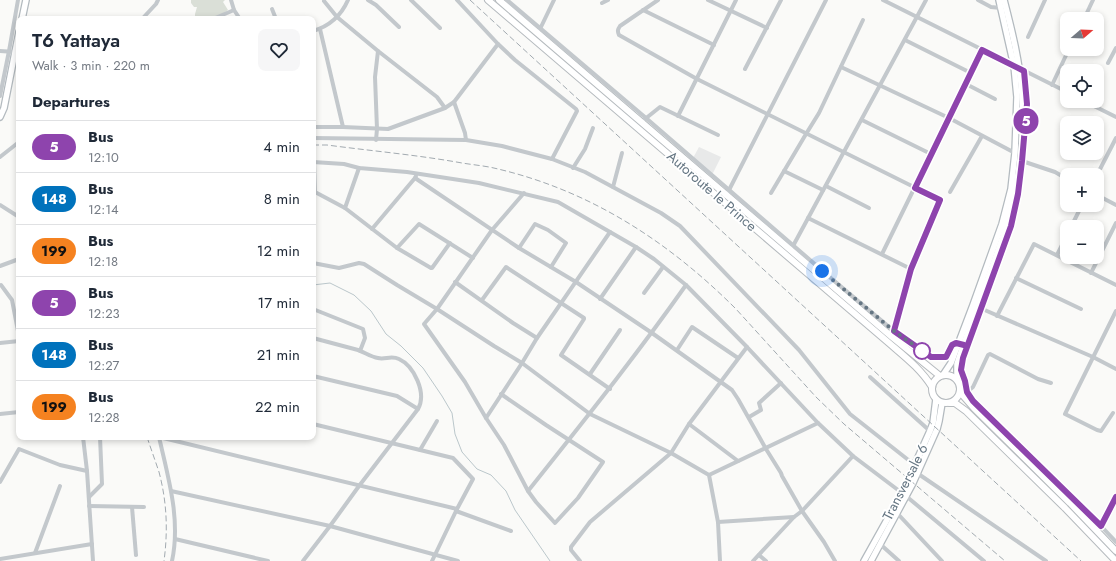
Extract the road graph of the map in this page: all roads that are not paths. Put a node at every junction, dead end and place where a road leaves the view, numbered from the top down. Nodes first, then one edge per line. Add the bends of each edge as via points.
1 (18, 0) edge
2 (26, 0) edge
3 (158, 0) edge
4 (231, 0) edge
5 (348, 0) edge
6 (368, 0) edge
7 (411, 0) edge
8 (457, 0) edge
9 (488, 0) edge
10 (499, 0) edge
11 (506, 0) edge
12 (554, 0) edge
13 (608, 0) edge
14 (658, 0) edge
15 (708, 0) edge
16 (736, 0) edge
17 (781, 0) edge
18 (826, 0) edge
19 (883, 0) edge
20 (926, 0) edge
21 (978, 0) edge
22 (999, 0) edge
23 (1004, 0) edge
24 (1045, 0) edge
25 (1093, 0) edge
26 (324, 1) edge
27 (602, 3) dead end
28 (1001, 8) junction
29 (272, 9) dead end
30 (234, 10) junction
31 (643, 10) junction
32 (731, 11) junction
33 (1087, 12) edge
34 (17, 16) edge
35 (23, 16) edge
36 (145, 16) edge
37 (220, 16) edge
38 (238, 16) edge
39 (275, 16) edge
40 (337, 17) junction
41 (918, 17) junction
42 (863, 20) dead end
43 (16, 26) edge
44 (399, 27) dead end
45 (440, 28) dead end
46 (767, 28) junction
47 (320, 29) junction
48 (540, 29) junction
49 (316, 30) edge
50 (1028, 36) dead end
51 (905, 40) junction
52 (498, 44) junction
53 (714, 45) junction
54 (1116, 48) edge
55 (982, 50) junction
56 (0, 51) edge
57 (14, 52) edge
58 (378, 52) junction
59 (1066, 56) edge
60 (1108, 63) dead end
61 (1014, 66) junction
62 (840, 68) junction
63 (745, 70) dead end
64 (1022, 70) junction
65 (971, 73) junction
66 (697, 79) junction
67 (966, 84) junction
68 (1052, 85) junction
69 (881, 86) junction
70 (1060, 89) edge
71 (0, 96) edge
72 (995, 99) dead end
73 (454, 102) junction
74 (445, 108) junction
75 (1098, 108) edge
76 (768, 114) junction
77 (678, 116) junction
78 (0, 117) edge
79 (1116, 117) edge
80 (949, 118) junction
81 (644, 120) junction
82 (862, 120) junction
83 (316, 127) edge
84 (343, 127) junction
85 (593, 128) dead end
86 (378, 129) junction
87 (806, 134) junction
88 (718, 135) dead end
89 (982, 136) junction
90 (316, 138) edge
91 (1116, 138) edge
92 (376, 140) junction
93 (466, 140) junction
94 (16, 144) edge
95 (622, 153) dead end
96 (844, 153) junction
97 (1015, 153) junction
98 (931, 154) junction
99 (0, 157) edge
100 (552, 159) junction
101 (1021, 161) junction
102 (316, 162) edge
103 (359, 168) junction
104 (573, 168) junction
105 (1101, 168) edge
106 (784, 171) junction
107 (1060, 175) edge
108 (416, 176) junction
109 (613, 187) junction
110 (824, 188) junction
111 (915, 188) junction
112 (950, 192) dead end
113 (316, 193) edge
114 (524, 193) junction
115 (728, 193) junction
116 (772, 193) dead end
117 (1104, 199) edge
118 (0, 204) edge
119 (1116, 205) edge
120 (345, 208) junction
121 (869, 208) dead end
122 (16, 215) edge
123 (808, 218) junction
124 (1116, 223) edge
125 (372, 229) junction
126 (492, 230) junction
127 (610, 232) junction
128 (450, 243) junction
129 (636, 247) junction
130 (397, 248) junction
131 (519, 248) junction
132 (793, 248) junction
133 (1060, 249) edge
134 (882, 254) junction
135 (1057, 255) junction
136 (473, 258) junction
137 (16, 260) edge
138 (316, 263) edge
139 (0, 266) edge
140 (551, 267) junction
141 (663, 267) junction
142 (911, 269) junction
143 (1090, 272) junction
144 (1016, 278) junction
145 (455, 282) junction
146 (576, 282) junction
147 (1, 285) edge
148 (686, 285) junction
149 (1116, 285) edge
150 (644, 293) dead end
151 (600, 299) junction
152 (482, 300) junction
153 (562, 303) junction
154 (979, 308) junction
155 (437, 309) junction
156 (1081, 309) dead end
157 (316, 310) edge
158 (1116, 311) edge
159 (997, 316) junction
160 (16, 321) edge
161 (620, 330) dead end
162 (652, 333) junction
163 (893, 334) junction
164 (537, 338) junction
165 (316, 339) edge
166 (16, 341) edge
167 (0, 343) edge
168 (961, 344) junction
169 (747, 347) junction
170 (678, 350) junction
171 (360, 351) junction
172 (1092, 357) junction
173 (738, 358) junction
174 (522, 363) junction
175 (1116, 369) edge
176 (959, 370) junction
177 (590, 374) junction
178 (942, 375) junction
179 (316, 377) edge
180 (870, 377) dead end
181 (957, 379) junction
182 (721, 382) junction
183 (781, 383) junction
184 (1051, 383) dead end
185 (932, 387) junction
186 (610, 389) junction
187 (963, 393) junction
188 (501, 394) junction
189 (939, 401) junction
190 (950, 403) junction
191 (418, 408) junction
192 (16, 412) edge
193 (0, 414) edge
194 (590, 414) junction
195 (1113, 414) dead end
196 (749, 417) junction
197 (486, 418) junction
198 (438, 420) dead end
199 (818, 423) junction
200 (690, 424) junction
201 (316, 425) edge
202 (932, 433) junction
203 (83, 440) edge
204 (100, 440) edge
205 (160, 440) edge
206 (171, 440) edge
207 (569, 440) junction
208 (393, 443) junction
209 (766, 449) junction
210 (420, 450) junction
211 (671, 453) junction
212 (853, 456) junction
213 (738, 461) junction
214 (917, 469) junction
215 (87, 471) junction
216 (709, 475) junction
217 (0, 482) edge
218 (60, 486) dead end
219 (359, 486) junction
220 (171, 491) junction
221 (528, 491) junction
222 (904, 495) junction
223 (89, 497) junction
224 (1116, 497) edge
225 (89, 506) junction
226 (144, 507) dead end
227 (132, 508) junction
228 (456, 510) junction
229 (802, 511) junction
230 (897, 512) junction
231 (794, 517) junction
232 (718, 522) junction
233 (330, 526) junction
234 (1099, 528) junction
235 (511, 530) dead end
236 (175, 539) junction
237 (1116, 542) edge
238 (92, 544) junction
239 (880, 544) junction
240 (1116, 551) edge
241 (35, 553) junction
242 (136, 554) dead end
243 (435, 555) junction
244 (759, 555) junction
245 (0, 559) edge
246 (93, 561) edge
247 (172, 561) edge
248 (268, 561) edge
249 (303, 561) edge
250 (432, 561) edge
251 (458, 561) edge
252 (580, 561) edge
253 (720, 561) edge
254 (753, 561) edge
255 (766, 561) edge
256 (835, 561) edge
257 (864, 561) edge
258 (871, 561) edge
259 (899, 561) edge
260 (942, 561) edge
261 (984, 561) edge
262 (1046, 561) edge
263 (1116, 561) edge

1 - 34 street
2 - 35 main road
3 - 36 street
4 - 30 street
5 - 40 street
6 - 44 street
7 - 45 street
8 - 52 street
9 - 185 main road, Autoroute le Prince via 889,343 921,372
10 - 81 main road, Autoroute le Prince
11 - 48 street
12 - 48 street
13 - 27 street
14 - 31 street
15 - 32 street
16 - 32 street
17 - 46 street
18 - 76 street
19 - 41 street
20 - 41 street
21 - 28 street via 992,7
22 - 28 main road
23 - 64 main road
24 - 50 street
25 - 33 street
26 - 40 street
28 - 61 main road
29 - 39 street
30 - 37 street
30 - 38 street
31 - 53 street
31 - 66 street via 620,26 617,32 619,35
32 - 46 street
32 - 53 street
40 - 47 street
40 - 58 street
41 - 51 street
41 - 55 street
42 - 62 street
43 - 57 street
46 - 63 street
47 - 49 street
47 - 84 street
48 - 81 street
51 - 65 street
51 - 69 street
52 - 73 street
52 - 100 street via 577,111
53 - 66 street
54 - 60 street
55 - 61 street
55 - 65 street
56 - 57 street
57 - 71 street
57 - 78 main road via 4,108
58 - 74 street via 437,98
58 - 86 street via 375,77
59 - 68 street
61 - 64 street
61 - 97 main road via 1018,97
62 - 69 street
62 - 87 street
64 - 68 street
64 - 101 main road
65 - 67 street
66 - 76 street
66 - 77 street
67 - 72 street
67 - 80 street
68 - 70 street
69 - 80 street
69 - 82 street
73 - 74 street
73 - 93 street via 466,133
74 - 86 street via 388,128
75 - 79 street
76 - 87 street
76 - 115 street
77 - 81 street via 660,107
77 - 88 street
80 - 89 street
80 - 98 street
81 - 115 main road, Autoroute le Prince
82 - 96 street
82 - 98 street
83 - 84 street
84 - 86 street
85 - 104 street
86 - 92 street
87 - 96 street
87 - 106 street
89 - 97 street
89 - 112 street
90 - 92 street
91 - 105 street
92 - 93 street
93 - 100 street
94 - 99 street
95 - 109 street
96 - 110 street
96 - 111 street
97 - 168 main road via 1011,189 1002,224
98 - 111 street
100 - 104 street
101 - 107 street
101 - 154 main road via 1006,226
102 - 103 street
103 - 108 street
103 - 120 street
104 - 109 street
106 - 110 street
106 - 116 street
108 - 114 street via 479,183
108 - 125 street
108 - 126 street
109 - 214 street via 680,226 799,350 850,414
110 - 121 street
110 - 123 street
111 - 134 street
111 - 142 street via 940,200
113 - 120 street
114 - 126 street
114 - 127 street via 558,202
115 - 132 main road, Autoroute le Prince
117 - 119 street
118 - 122 street
120 - 125 street
123 - 132 street
123 - 134 street
124 - 143 street
125 - 130 street
126 - 131 street
126 - 136 street
127 - 129 street
127 - 146 street
128 - 130 street via 419,224
128 - 130 street via 432,268
128 - 136 street
129 - 141 street
129 - 151 street
131 - 140 street
131 - 140 street via 535,224 548,230 566,243
132 - 163 main road, Autoroute le Prince
133 - 135 street
134 - 142 street
135 - 143 street
135 - 144 street via 1034,244
136 - 145 street
137 - 139 street
138 - 155 street via 339,268 364,264
140 - 146 street
141 - 148 street
141 - 150 street
142 - 163 street
143 - 149 street
144 - 156 street
144 - 159 street
145 - 152 street
145 - 155 street
146 - 151 street
146 - 153 street
147 - 160 street via 12,300
148 - 162 street
148 - 169 street
151 - 162 street
152 - 153 street via 506,267
152 - 164 street
153 - 164 street
153 - 177 street via 584,319 561,355
154 - 159 street
154 - 168 main road
154 - 176 street
155 - 174 street
155 - 197 street via 425,325 465,382
157 - 171 street via 363,329 364,338
158 - 172 street
159 - 172 street
161 - 177 street
162 - 170 street
162 - 186 street
163 - 168 street via 931,357 946,357 952,345
163 - 178 main road, Autoroute le Prince
164 - 174 street
165 - 171 street
166 - 167 street
168 - 176 main road
168 - 178 main road
169 - 173 street
169 - 183 street
170 - 173 street via 692,327
170 - 182 street
171 - 191 street via 379,359 393,356 401,359 412,370 420,386
172 - 175 street
172 - 195 street via 1065,414 1102,431
173 - 182 street
174 - 188 street
174 - 194 street
176 - 181 main road
176 - 187 street via 965,381
177 - 186 street
178 - 181 main road
178 - 185 main road via 933,382
179 - 191 street via 397,396
180 - 202 street
181 - 187 main road
182 - 196 street via 732,390
182 - 200 street
183 - 196 street via 759,403 761,410
183 - 199 street
184 - 187 street via 990,354 973,387
185 - 189 main road via 932,394
186 - 194 street
187 - 190 main road
187 - 234 main road via 974,408 1006,440
188 - 197 street
188 - 207 street
189 - 190 main road
189 - 202 main road, Transversale 6
190 - 263 main road via 955,403 966,410
191 - 208 street
192 - 193 street
194 - 207 street
194 - 211 street
196 - 209 street
197 - 221 street via 504,445
198 - 210 street
199 - 209 street
199 - 212 street
200 - 211 street
200 - 213 street
201 - 208 street
202 - 214 main road, Transversale 6
203 - 215 street
204 - 223 street via 102,484
205 - 220 street
206 - 219 street
207 - 221 street
207 - 221 street via 603,462 578,498 555,523
208 - 210 street
208 - 219 street
209 - 213 street
209 - 229 street
210 - 228 street via 453,458 473,479
211 - 216 street
211 - 252 street via 590,522 571,547
212 - 222 street
212 - 229 street
213 - 216 street
214 - 222 main road, Transversale 6
214 - 262 street
215 - 217 street via 60,465 19,449
215 - 223 street
216 - 232 street
218 - 241 street
219 - 228 street
219 - 233 street
220 - 233 street
220 - 236 street
222 - 230 main road, Transversale 6
222 - 257 main road, Transversale 6
222 - 261 street
223 - 225 street
224 - 234 street
225 - 227 street
225 - 238 street
226 - 227 street
227 - 242 street
228 - 235 street
228 - 243 street
229 - 231 street
229 - 256 street
230 - 239 main road, Transversale 6
230 - 260 street
231 - 232 street
231 - 244 street
232 - 253 street
233 - 243 street
233 - 249 street
234 - 237 street
234 - 240 main road
236 - 247 street
236 - 248 street
238 - 241 street
238 - 246 street
239 - 258 main road, Transversale 6
239 - 259 street
241 - 245 street
243 - 250 street
243 - 251 street
244 - 254 street
244 - 255 street

